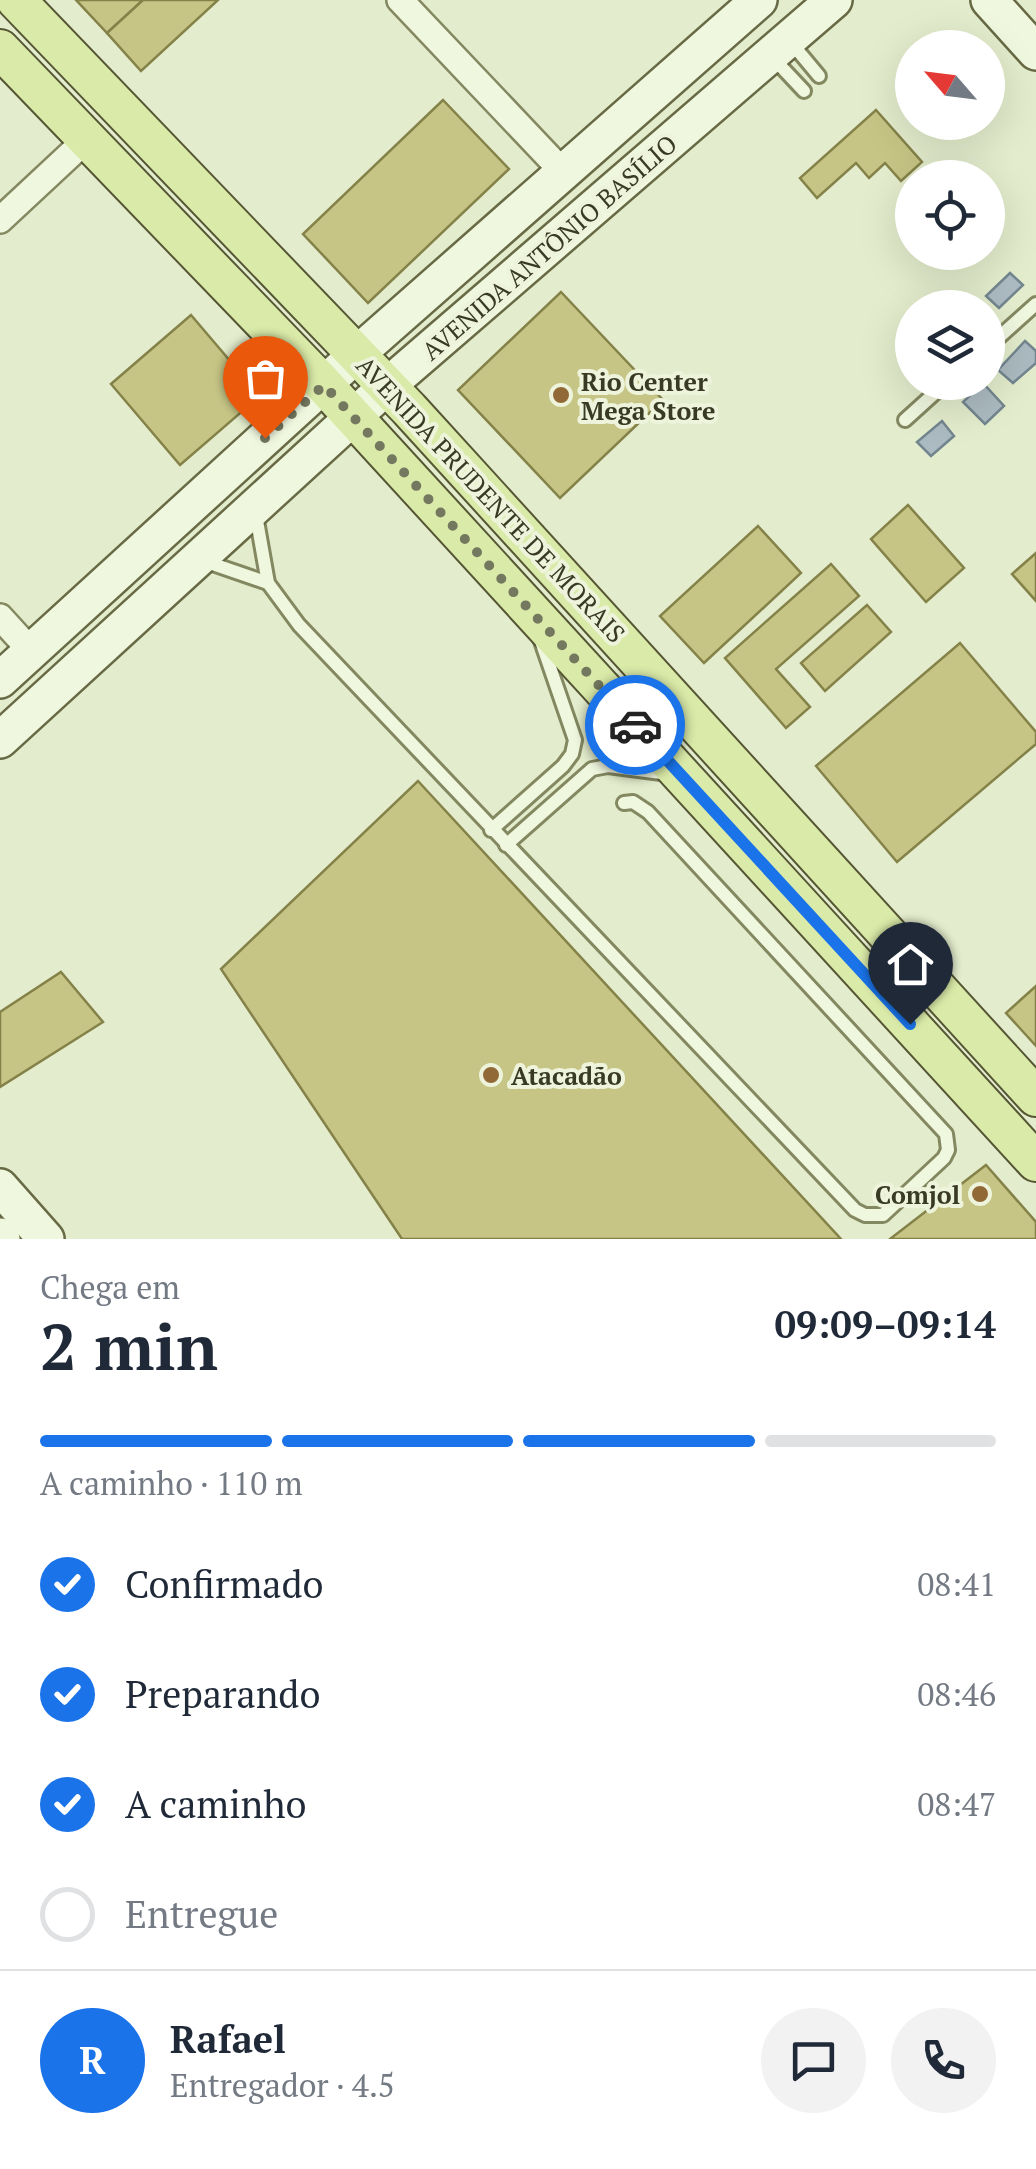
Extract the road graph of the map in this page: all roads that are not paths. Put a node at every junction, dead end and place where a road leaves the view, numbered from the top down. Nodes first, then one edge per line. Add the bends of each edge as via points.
1 (16, 0) edge
2 (400, 0) edge
3 (759, 0) edge
4 (834, 0) edge
5 (990, 0) edge
6 (780, 48) junction
7 (0, 49) edge
8 (1036, 52) edge
9 (819, 76) dead end
10 (804, 91) dead end
11 (88, 139) junction
12 (564, 173) junction
13 (0, 220) edge
14 (1036, 304) edge
15 (1005, 332) edge
16 (358, 354) junction
17 (324, 385) junction
18 (388, 386) junction
19 (927, 400) edge
20 (353, 417) junction
21 (905, 420) dead end
22 (255, 508) junction
23 (199, 558) junction
24 (268, 583) junction
25 (530, 610) junction
26 (0, 617) edge
27 (31, 651) junction
28 (0, 680) edge
29 (0, 740) edge
30 (682, 776) junction
31 (624, 804) dead end
32 (491, 830) junction
33 (506, 845) junction
34 (1036, 1097) edge
35 (1036, 1162) edge
36 (0, 1186) edge
37 (46, 1239) edge

1 - 16 main road, AVENIDA PRUDENTE DE MORAIS
2 - 12 street
3 - 12 main road, AVENIDA ANTÔNIO BASÍLIO
4 - 6 main road, AVENIDA ANTÔNIO BASÍLIO
5 - 8 main road
6 - 9 lane
6 - 10 lane
6 - 18 main road, AVENIDA ANTÔNIO BASÍLIO
7 - 11 main road, AVENIDA PRUDENTE DE MORAIS
11 - 13 street
11 - 17 main road, AVENIDA PRUDENTE DE MORAIS
12 - 16 main road, AVENIDA ANTÔNIO BASÍLIO
14 - 15 lane
16 - 17 main road, AVENIDA ANTÔNIO BASÍLIO
16 - 18 main road, AVENIDA PRUDENTE DE MORAIS
17 - 20 main road, AVENIDA PRUDENTE DE MORAIS
17 - 27 main road, AVENIDA ANTÔNIO BASÍLIO
18 - 20 main road, AVENIDA ANTÔNIO BASÍLIO
18 - 34 main road, AVENIDA PRUDENTE DE MORAIS
19 - 21 lane
20 - 22 main road, AVENIDA ANTÔNIO BASÍLIO
20 - 25 main road, AVENIDA PRUDENTE DE MORAIS
22 - 23 main road, AVENIDA ANTÔNIO BASÍLIO
22 - 24 lane
23 - 24 lane
23 - 29 main road, AVENIDA ANTÔNIO BASÍLIO
24 - 32 lane via 299,625
25 - 30 main road, AVENIDA PRUDENTE DE MORAIS
25 - 32 lane via 575,740 563,766
26 - 27 street
27 - 28 main road, AVENIDA ANTÔNIO BASÍLIO
30 - 33 lane via 592,769
30 - 35 main road, AVENIDA PRUDENTE DE MORAIS
31 - 33 lane via 648,812 946,1134 944,1158 883,1214 855,1210
32 - 33 lane
36 - 37 main road

